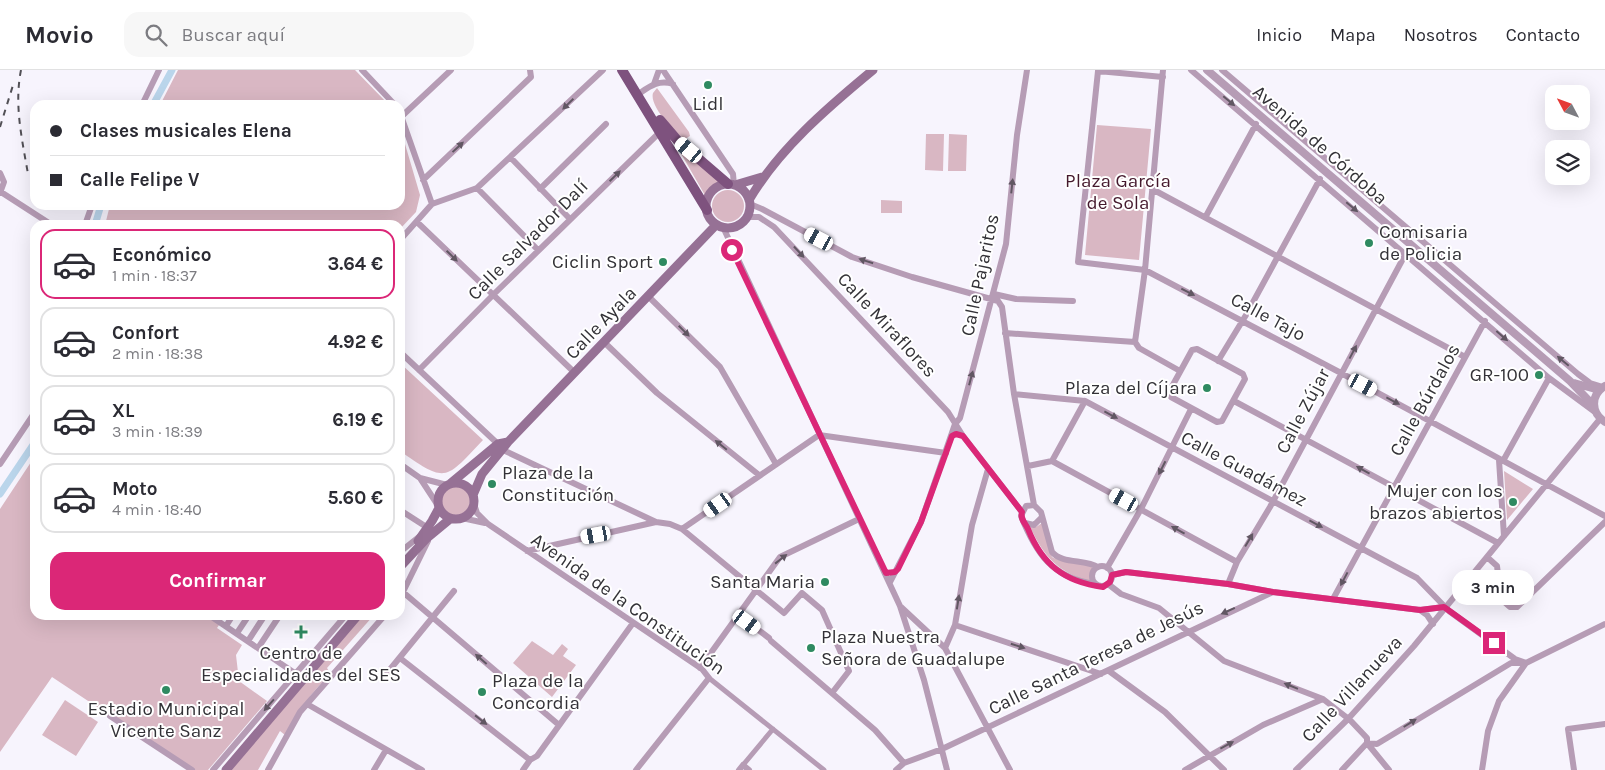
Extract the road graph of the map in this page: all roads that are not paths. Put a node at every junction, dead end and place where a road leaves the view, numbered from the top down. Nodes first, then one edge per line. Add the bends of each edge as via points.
1 (159, 70) edge
2 (451, 70) edge
3 (530, 70) edge
4 (603, 70) edge
5 (622, 70) edge
6 (628, 70) edge
7 (658, 70) edge
8 (663, 70) edge
9 (873, 70) edge
10 (1027, 70) edge
11 (1192, 70) edge
12 (1208, 70) edge
13 (1222, 70) edge
14 (363, 71) edge
15 (1098, 71) edge
16 (1163, 73) edge
17 (654, 84) junction
18 (673, 84) junction
19 (640, 94) junction
20 (144, 100) edge
21 (390, 100) edge
22 (405, 111) edge
23 (606, 124) dead end
24 (1256, 124) junction
25 (405, 127) edge
26 (660, 132) junction
27 (511, 158) junction
28 (0, 174) edge
29 (733, 174) junction
30 (763, 177) junction
31 (1320, 179) junction
32 (423, 180) junction
33 (750, 182) junction
34 (732, 185) junction
35 (477, 188) junction
36 (540, 188) junction
37 (1152, 189) junction
38 (754, 191) junction
39 (0, 193) edge
40 (749, 202) junction
41 (432, 204) junction
42 (762, 208) junction
43 (707, 210) junction
44 (1206, 216) junction
45 (746, 217) junction
46 (570, 219) junction
47 (44, 220) edge
48 (417, 222) junction
49 (788, 223) junction
50 (719, 229) junction
51 (781, 233) junction
52 (405, 235) edge
53 (538, 250) junction
54 (1406, 253) junction
55 (1278, 256) junction
56 (1145, 270) junction
57 (492, 295) junction
58 (649, 297) junction
59 (993, 297) junction
60 (1073, 301) dead end
61 (990, 308) junction
62 (1376, 309) junction
63 (1003, 317) junction
64 (1242, 320) junction
65 (1485, 321) junction
66 (1005, 333) junction
67 (1135, 342) junction
68 (605, 343) junction
69 (405, 357) edge
70 (1465, 357) junction
71 (1218, 361) junction
72 (419, 370) junction
73 (1180, 371) junction
74 (575, 373) junction
75 (1341, 373) junction
76 (1549, 378) junction
77 (1570, 381) junction
78 (1603, 387) edge
79 (1014, 394) junction
80 (1086, 401) junction
81 (1234, 401) junction
82 (1191, 409) junction
83 (1594, 409) junction
84 (30, 419) edge
85 (1430, 421) junction
86 (1603, 421) edge
87 (956, 424) junction
88 (819, 436) junction
89 (952, 436) junction
90 (963, 436) junction
91 (1305, 438) junction
92 (500, 447) junction
93 (1171, 447) junction
94 (946, 454) junction
95 (1052, 461) junction
96 (1501, 461) junction
97 (0, 464) edge
98 (776, 464) junction
99 (1028, 466) junction
100 (405, 468) edge
101 (988, 469) junction
102 (759, 475) junction
103 (420, 478) junction
104 (448, 484) junction
105 (1546, 485) junction
106 (1394, 487) junction
107 (473, 500) junction
108 (1273, 501) junction
109 (438, 506) junction
110 (1036, 506) junction
111 (1141, 509) junction
112 (405, 514) edge
113 (1021, 514) junction
114 (1605, 516) edge
115 (462, 518) junction
116 (1041, 518) junction
117 (859, 519) junction
118 (447, 521) junction
119 (656, 522) junction
120 (1605, 522) edge
121 (1025, 523) junction
122 (488, 524) junction
123 (682, 529) junction
124 (426, 533) junction
125 (1504, 536) junction
126 (1498, 543) junction
127 (405, 546) edge
128 (541, 548) junction
129 (1361, 548) junction
130 (527, 551) junction
131 (1486, 557) junction
132 (405, 560) edge
133 (542, 561) junction
134 (1236, 562) junction
135 (1098, 567) junction
136 (1109, 571) junction
137 (895, 572) junction
138 (886, 573) junction
139 (890, 582) junction
140 (1095, 584) junction
141 (1108, 584) junction
142 (1228, 584) junction
143 (405, 589) edge
144 (454, 591) dead end
145 (755, 591) junction
146 (1273, 592) junction
147 (405, 597) edge
148 (1333, 599) junction
149 (900, 606) junction
150 (1444, 607) junction
151 (1420, 610) junction
152 (739, 615) junction
153 (432, 617) junction
154 (217, 620) edge
155 (230, 620) edge
156 (246, 620) edge
157 (262, 620) edge
158 (277, 620) edge
159 (342, 620) edge
160 (353, 620) edge
161 (381, 620) edge
162 (633, 623) junction
163 (1433, 624) junction
164 (1605, 624) edge
165 (955, 625) junction
166 (226, 626) junction
167 (1185, 632) junction
168 (237, 634) junction
169 (248, 641) junction
170 (258, 648) junction
171 (945, 648) junction
172 (400, 658) junction
173 (1526, 662) junction
174 (700, 668) junction
175 (1109, 671) junction
176 (1101, 674) junction
177 (300, 676) junction
178 (384, 678) dead end
179 (709, 678) junction
180 (832, 693) junction
181 (1323, 699) junction
182 (307, 704) junction
183 (110, 716) dead end
184 (1348, 718) junction
185 (1605, 724) edge
186 (558, 725) junction
187 (987, 727) junction
188 (773, 729) junction
189 (1367, 743) junction
190 (942, 749) junction
191 (386, 750) junction
192 (1210, 754) junction
193 (530, 760) junction
194 (904, 763) junction
195 (744, 768) edge
196 (1346, 768) edge
197 (192, 770) edge
198 (213, 770) edge
199 (226, 770) edge
200 (268, 770) edge
201 (374, 770) edge
202 (422, 770) edge
203 (523, 770) edge
204 (636, 770) edge
205 (824, 770) edge
206 (896, 770) edge
207 (946, 770) edge
208 (1010, 770) edge
209 (1185, 770) edge
210 (1224, 770) edge
211 (1296, 770) edge
212 (1389, 770) edge
213 (1482, 770) edge
214 (1574, 770) edge

1 - 20 street
2 - 22 street
32 -> 3 street via 531,77
4 -> 27 street
5 - 19 main road
6 - 19 main road
7 - 17 street
8 - 18 street
9 - 30 main road via 828,108
59 -> 10 street, Calle Pajaritos via 1006,244
11 -> 24 street, Avenida de Córdoba
12 - 77 street, Avenida de Córdoba
78 -> 13 street, Avenida de Córdoba via 1578,374
14 - 21 street
15 - 16 street
15 - 56 street via 1078,262
16 - 37 street
17 - 18 street via 664,81
17 - 19 street
18 - 29 street
19 - 26 main road
19 - 34 main road via 668,131
23 - 36 street
24 - 31 street, Avenida de Córdoba
24 - 44 street
25 - 32 street
26 - 43 main road
46 -> 26 street, Calle Salvador Dalí
27 - 35 street
27 - 36 street
28 - 39 street via 4,182
29 - 33 street
29 - 34 street
30 - 33 main road
30 - 38 main road
31 -> 54 street, Avenida de Córdoba
31 - 55 street
32 - 41 street
33 - 34 main road
34 - 40 main road via 743,191
34 - 43 main road via 711,192
35 - 41 street
35 - 53 street
36 - 46 street
37 - 44 street
37 - 56 street
38 - 40 main road
38 - 42 street via 756,202
39 - 47 street
40 - 42 street
40 - 45 main road
41 - 48 street
42 - 49 street
43 - 50 main road
44 - 55 street
45 - 50 main road via 738,226
45 - 51 street, Calle Miraflores via 759,217
46 - 53 street, Calle Salvador Dalí
48 - 52 street
48 -> 57 street
49 - 51 street
59 -> 49 street via 912,277 852,257
50 - 58 main road, Calle Ayala
50 - 88 street
51 -> 87 street, Calle Miraflores
53 - 57 street, Calle Salvador Dalí
54 - 62 street, Calle Zújar
54 - 65 street, Avenida de Córdoba
55 - 62 street
55 - 64 street
56 -> 64 street, Calle Tajo
56 - 67 street
57 - 72 street, Calle Salvador Dalí
57 - 74 street
58 - 68 main road, Calle Ayala
58 -> 98 street via 720,367
59 - 60 street
59 - 61 street, Calle Pajaritos
59 - 63 street via 1001,305
61 - 63 street via 998,309
87 -> 61 street, Calle Pajaritos
62 - 70 street
75 -> 62 street, Calle Zújar
63 - 66 street
64 - 71 street
64 - 75 street, Calle Tajo
65 - 70 street, Calle Búrdalos
65 -> 76 street, Avenida de Córdoba
66 - 67 street
66 - 79 street
67 - 73 street via 1139,348
68 - 74 main road, Calle Ayala
102 -> 68 street via 657,393
69 - 72 street
70 - 85 street, Calle Búrdalos
71 - 73 street via 1192,350
71 - 81 street via 1243,374 1245,380
72 - 92 street
73 - 82 street via 1169,392 1171,398
74 - 92 main road, Calle Ayala
75 -> 85 street, Calle Tajo
75 - 91 street, Calle Zújar
76 - 83 street, Avenida de Córdoba
76 - 96 street
77 - 78 street, Avenida de Córdoba via 1582,386
77 - 83 street, Avenida de Córdoba
78 - 83 street
79 - 80 street, Calle Guadámez
79 - 99 street
80 -> 93 street, Calle Guadámez
80 - 95 street
81 - 82 street via 1222,421 1216,422
81 - 91 street
82 - 93 street
83 - 86 street
84 - 97 street
85 - 96 street, Calle Tajo
85 - 106 street, Calle Búrdalos
86 - 105 street, Calle Villanueva
87 - 89 street, Calle Pajaritos
87 - 90 street, Calle Miraflores
88 - 94 street
88 - 98 street
88 - 117 street
89 - 90 street
89 - 94 street, Calle Pajaritos
90 - 101 street, Calle Miraflores
106 -> 91 street
91 - 108 street, Calle Zújar
92 - 104 main road, Calle Ayala
92 - 107 main road via 482,474
92 - 119 street
93 - 108 street, Calle Guadámez
93 -> 111 street
94 - 137 street, Calle Pajaritos via 921,522
95 - 99 street
95 - 111 street
96 - 105 street, Calle Tajo
96 - 125 street
98 - 102 street
99 - 110 street
100 - 103 street
101 - 113 street, Calle Miraflores
165 -> 101 street via 972,525
102 - 123 street
103 - 104 street
103 - 109 street
104 - 107 main road via 461,484
104 - 109 main road via 439,493
105 - 114 street, Calle Tajo
105 - 125 street, Calle Villanueva
106 - 126 street
106 - 129 street, Calle Búrdalos
107 - 115 main road via 472,510
107 - 122 street, Avenida de la Constitución via 477,512
108 -> 129 street, Calle Guadámez
134 -> 108 street, Calle Zújar
109 - 118 main road
109 - 124 main road
110 - 113 street via 1026,506
110 - 116 street
134 -> 111 street
111 - 136 street
112 - 124 street
113 - 121 street
115 - 118 main road
115 - 122 street, Avenida de la Constitución
116 - 121 street via 1034,525
116 - 135 street via 1052,552 1059,558
117 - 138 street
145 -> 117 street via 780,557
118 - 124 main road
118 - 143 street via 426,544
119 - 123 street
119 - 128 street
120 - 131 street via 1516,607 1510,607 1501,599 1497,566
121 - 140 street via 1046,562 1079,582
122 - 130 street, Avenida de la Constitución
123 - 145 street
124 - 127 street
124 - 132 main road
125 - 126 street, Calle Villanueva
126 - 131 street, Calle Villanueva
128 - 130 street
128 - 133 street
129 -> 148 street, Calle Búrdalos
129 - 150 street, Calle Guadámez via 1423,583
130 - 133 street, Avenida de la Constitución
131 - 150 street, Calle Villanueva
133 - 162 street, Avenida de la Constitución
134 - 142 street, Calle Zújar
135 - 136 street
135 - 140 street via 1092,574
136 - 141 street
136 - 142 street
137 - 138 street
137 - 139 street, Calle Pajaritos
138 - 139 street
139 - 149 street
140 - 141 street via 1103,587
141 - 167 street via 1121,594 1159,608
142 - 146 street
144 - 153 street
145 - 152 street
145 - 180 street via 784,613 802,593 822,610 849,672
146 - 148 street
146 -> 167 street, Calle Santa Teresa de Jesús
147 - 153 street
148 - 151 street
149 - 171 street
149 - 190 street
150 - 151 street
150 - 163 street, Calle Villanueva
150 - 173 street, Calle Guadámez via 1515,659
151 - 163 street
152 - 174 street
152 - 180 street
153 - 172 street
186 -> 153 street
154 - 166 street
155 - 166 street
156 - 168 street
157 - 169 street
158 - 170 street
159 - 177 street
160 - 177 main road
161 - 182 street
162 - 174 street, Avenida de la Constitución
162 - 186 street
163 - 184 street, Calle Villanueva
164 - 173 street
165 - 171 street
165 -> 176 street
166 - 168 street
167 - 175 street, Calle Santa Teresa de Jesús
181 -> 167 street via 1224,661
168 - 169 street
169 - 170 street
170 - 177 street
171 - 187 street
172 - 178 street
172 -> 193 street
189 -> 173 street via 1377,744 1511,663
173 - 213 street via 1499,701 1488,730
174 - 179 street, Avenida de la Constitución
175 - 176 street, Calle Santa Teresa de Jesús
175 - 192 street via 1165,712
176 - 187 street, Calle Santa Teresa de Jesús
177 -> 198 street
177 - 199 main road
179 - 188 street, Avenida de la Constitución
179 - 204 street
180 - 194 street via 875,730
181 - 184 street
192 -> 181 street
182 - 191 street
182 - 200 street
183 - 197 street
184 - 189 street via 1367,738
184 - 211 street, Calle Villanueva
185 - 214 street via 1568,729
186 - 193 street via 537,756
187 - 190 street, Calle Santa Teresa de Jesús
187 - 208 street
188 - 195 street
188 - 205 street, Avenida de la Constitución
189 - 196 street
189 - 212 street
190 - 194 street, Calle Santa Teresa de Jesús
190 - 207 street
191 - 201 street
191 - 202 street
192 - 209 street
192 - 210 street
193 - 203 street
194 - 206 street

